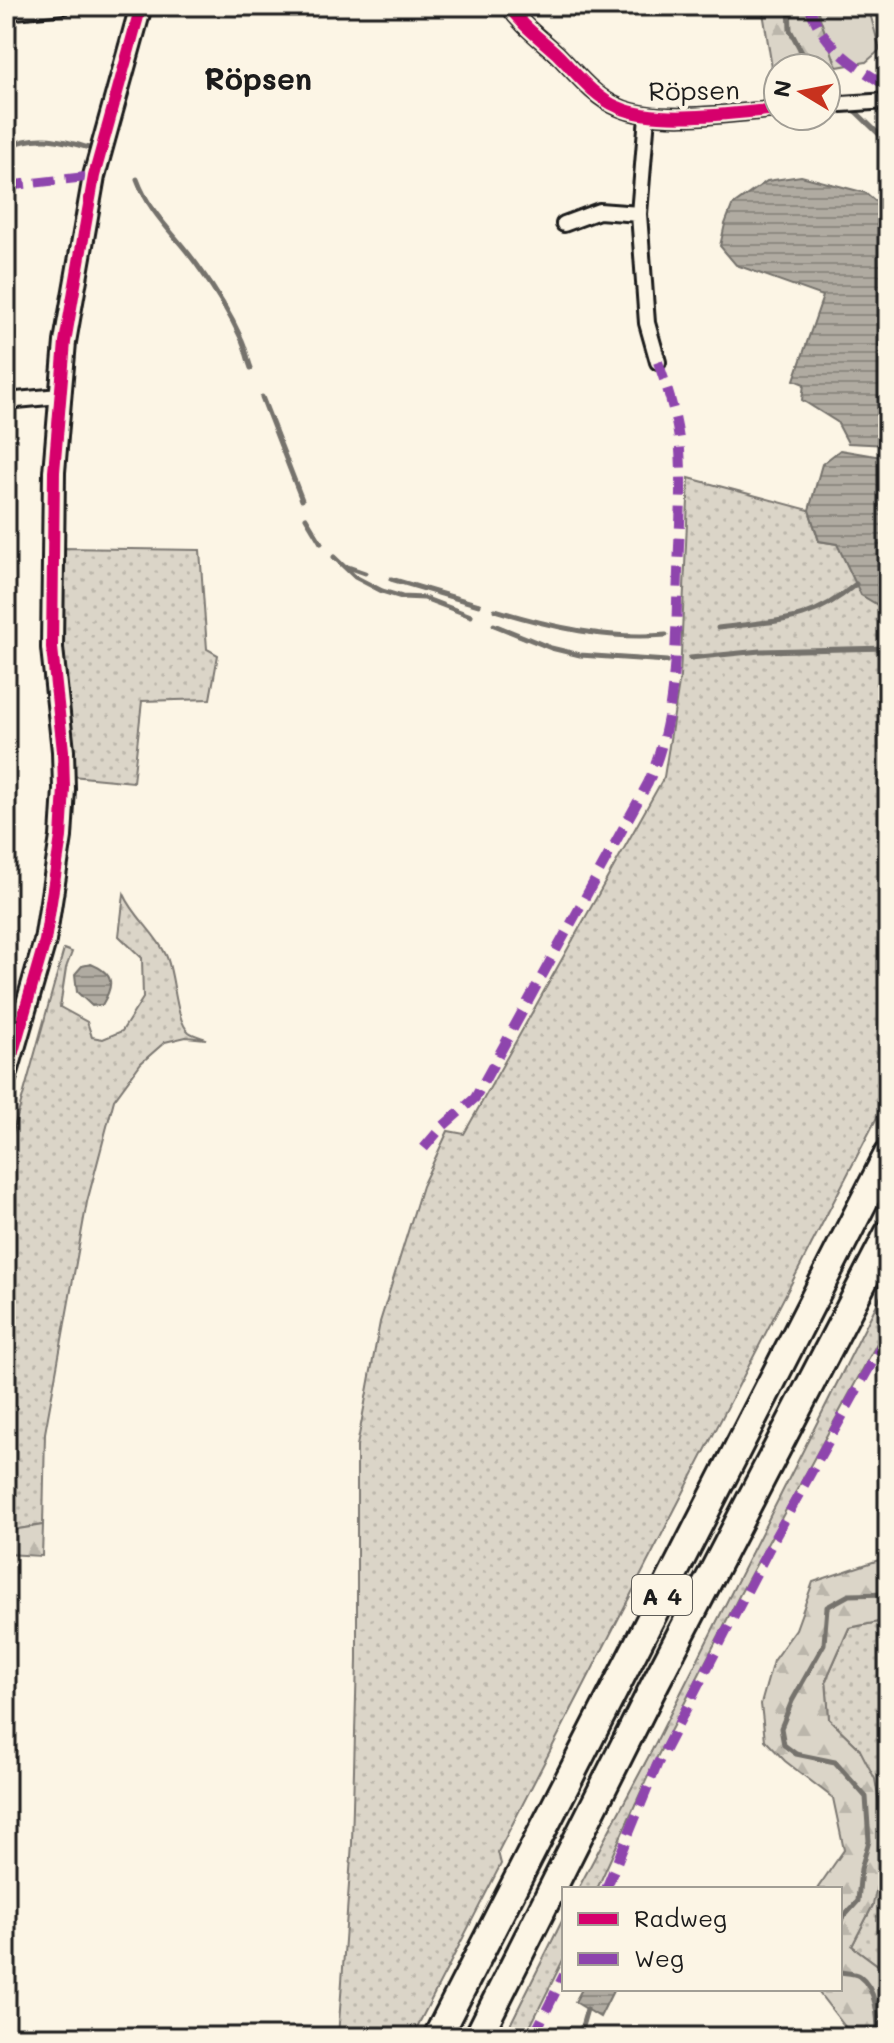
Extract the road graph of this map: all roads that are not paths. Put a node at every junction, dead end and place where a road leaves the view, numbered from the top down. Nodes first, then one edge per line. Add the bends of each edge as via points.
1 (63, 6) edge
2 (141, 6) edge
3 (509, 6) edge
4 (6, 12) edge
5 (888, 101) edge
6 (842, 104) edge
7 (762, 110) edge
8 (647, 116) junction
9 (639, 214) junction
10 (564, 224) dead end
11 (658, 362) dead end
12 (59, 396) junction
13 (6, 401) edge
14 (6, 1076) edge
15 (888, 1154) edge
16 (888, 1234) edge
17 (437, 2037) edge
18 (478, 2037) edge

1 - 4 street
2 - 12 street via 94,176
3 - 8 street, Röpsen via 589,87 616,107
5 - 6 street
7 - 8 street, Röpsen
8 - 9 street, Röpsen
9 - 10 street via 599,211
9 - 11 street, Röpsen via 647,323
12 - 13 street
12 - 14 street via 52,648 63,763 61,837 45,941
15 - 17 highway, A 4
16 - 18 highway, A 4

